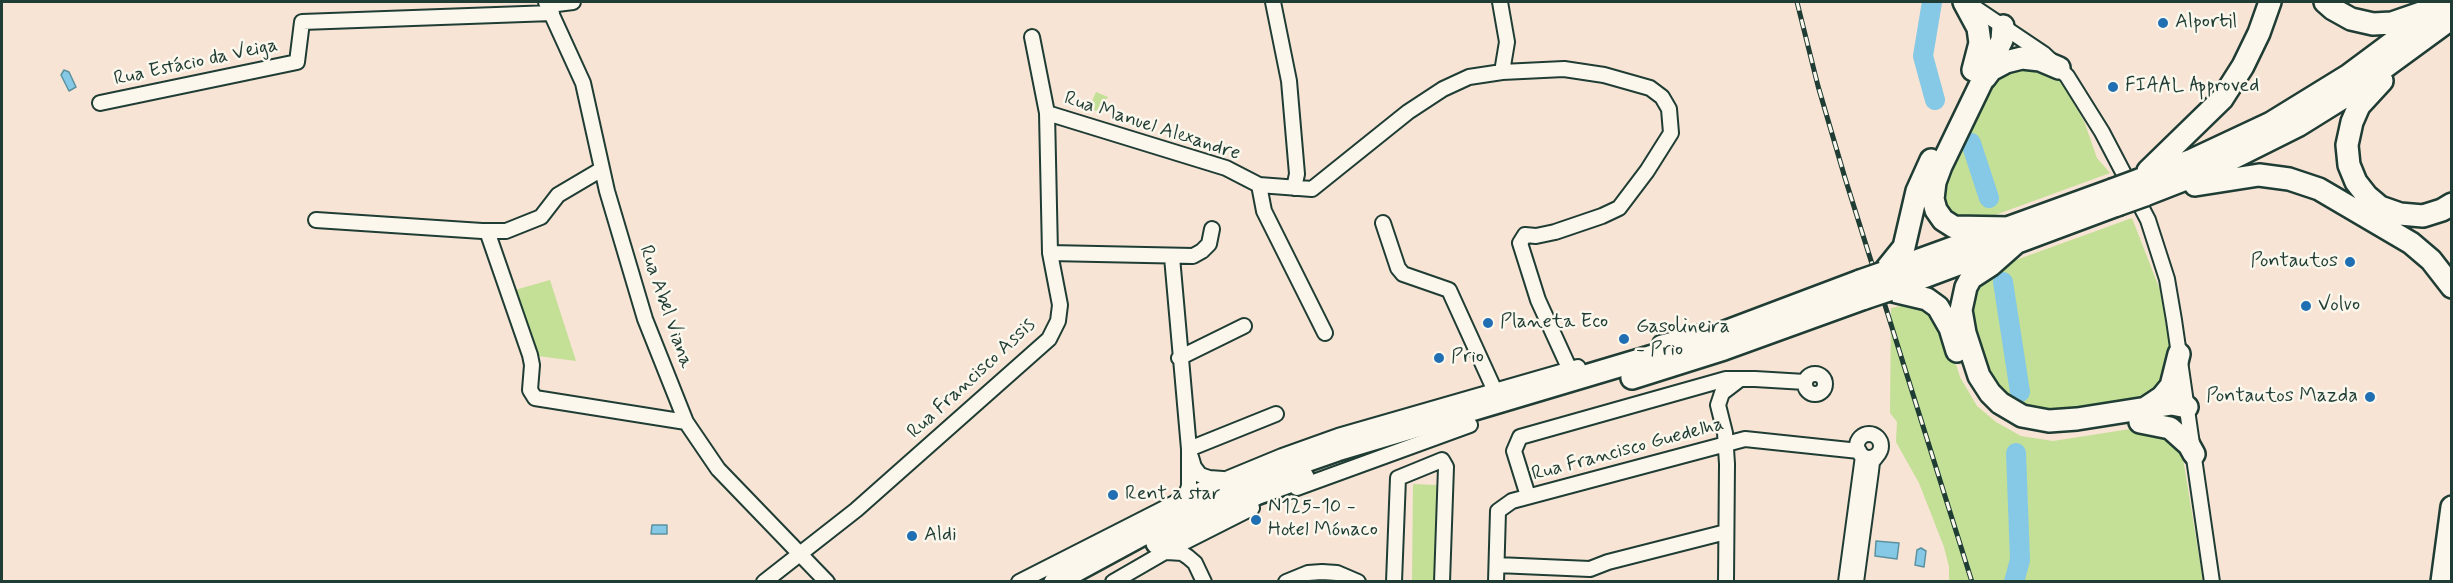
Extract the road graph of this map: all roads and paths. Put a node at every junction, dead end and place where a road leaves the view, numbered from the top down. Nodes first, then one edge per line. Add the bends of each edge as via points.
1 (573, 2) edge
2 (1273, 2) edge
3 (1500, 2) edge
4 (1965, 2) edge
5 (2270, 2) edge
6 (2325, 2) edge
7 (549, 6) edge
8 (2446, 9) edge
9 (2003, 26) junction
10 (1032, 36) dead end
11 (2418, 44) junction
12 (2059, 68) junction
13 (1502, 72) junction
14 (1977, 77) junction
15 (100, 103) dead end
16 (1047, 113) junction
17 (602, 169) junction
18 (1259, 185) junction
19 (1294, 188) junction
20 (2145, 189) junction
21 (2451, 204) edge
22 (316, 220) dead end
23 (1383, 223) dead end
24 (1212, 229) dead end
25 (487, 231) junction
26 (2013, 235) junction
27 (1050, 253) junction
28 (1172, 256) junction
29 (1886, 282) junction
30 (2451, 287) edge
31 (1862, 290) junction
32 (1767, 318) junction
33 (1244, 326) dead end
34 (1325, 333) dead end
35 (2179, 354) junction
36 (1179, 358) junction
37 (1570, 370) junction
38 (1740, 380) junction
39 (1804, 382) dead end
40 (1696, 389) junction
41 (1494, 391) junction
42 (1718, 405) junction
43 (2187, 407) junction
44 (1276, 414) dead end
45 (2139, 416) junction
46 (686, 422) junction
47 (1470, 425) junction
48 (1725, 443) junction
49 (1189, 449) junction
50 (1861, 449) junction
51 (1879, 453) junction
52 (2194, 454) junction
53 (1227, 479) junction
54 (1528, 496) junction
55 (1185, 498) junction
56 (2451, 507) edge
57 (1726, 532) junction
58 (1202, 533) junction
59 (1165, 552) junction
60 (2451, 552) edge
61 (800, 555) junction
62 (1497, 565) junction
63 (1590, 575) edge
64 (1201, 577) edge
65 (764, 582) edge
66 (826, 582) edge
67 (1019, 582) edge
68 (1056, 582) edge
69 (1085, 582) edge
70 (1113, 582) edge
71 (1286, 582) edge
72 (1358, 582) edge
73 (1394, 582) edge
74 (1442, 582) edge
75 (1496, 582) edge
76 (1726, 582) edge
77 (1846, 582) edge
78 (1856, 582) edge
79 (2212, 582) edge
80 (2443, 582) edge

1 - 7 street
2 - 19 street via 1289,81 1297,174
3 - 13 street via 1507,42
4 - 9 street
4 - 14 main road via 1980,43
5 - 20 main road via 2243,66 2222,99
6 - 8 main road via 2351,19 2373,24
7 - 15 street, Rua Estácio da Veiga via 302,22 297,62
7 - 17 street, Rua Abel Viana via 583,83
8 - 11 main road
8 - 20 main road via 2271,123 2192,160
9 - 12 street
9 - 14 main road via 1993,34
10 - 16 street, Rua Francisco Assis
11 - 20 main road via 2299,125 2209,170
11 - 21 main road via 2359,106 2347,145 2349,165 2356,182 2380,207 2423,216
12 - 14 main road via 2022,58
12 - 35 street via 2097,123 2148,220 2167,279
13 - 19 street via 1469,76 1443,88 1312,189
13 - 37 street via 1564,69 1605,75 1650,88 1669,109 1671,133 1619,208 1555,232 1525,235 1520,243 1538,300
14 - 26 main road via 1935,182 1933,199 1943,220 1954,227
14 - 29 main road via 1917,191 1904,247
16 - 18 street, Rua Manuel Alexandre via 1226,168
16 - 27 street, Rua Francisco Assis
17 - 25 street via 558,195 541,217 506,231
17 - 46 street, Rua Abel Viana via 645,319
18 - 19 street
18 - 34 street via 1264,211
20 - 26 main road, bridge
20 - 30 main road via 2259,175 2289,179 2319,189 2411,243 2431,260
22 - 25 street
23 - 41 street via 1403,274 1449,290
24 - 28 street via 1209,244 1202,251 1192,256
25 - 46 street via 530,355 530,390 535,398
26 - 29 main road
26 - 45 main road via 1991,265 1971,278 1962,304 1965,333 1979,376 1990,393 2010,410 2035,420
27 - 28 street
27 - 61 street, Rua Francisco Assis via 1060,305 1058,321 1049,339
28 - 36 street
29 - 31 main road, bridge
29 - 45 main road via 1938,307 1950,328 1970,387 1988,409 2012,425 2058,432
31 - 32 main road
31 - 47 main road via 1694,359
32 - 37 street via 1691,334
32 - 68 main road via 1268,474 1184,512
33 - 36 street
35 - 43 street
35 - 45 main road via 2171,386
36 - 49 street
37 - 41 street
38 - 39 street
38 - 40 street
38 - 42 street via 1722,393
40 - 42 street via 1708,393
40 - 54 street via 1520,437 1514,451
41 - 53 street via 1338,436
42 - 48 street
43 - 45 main road via 2181,413
43 - 52 street
44 - 49 street
45 - 52 main road via 2170,428
46 - 61 street, Rua Abel Viana via 718,469
47 - 58 street via 1272,497
47 - 69 main road via 1382,450 1256,495
48 - 50 street, Rua Francisco Guedelha via 1745,439
48 - 54 street, Rua Francisco Guedelha
48 - 57 street
49 - 53 street via 1200,475
49 - 55 street via 1189,486
50 - 51 street via 1873,458
50 - 51 street via 1870,435 1877,437
50 - 77 street
51 - 78 street via 1872,462
52 - 79 street
53 - 55 street
54 - 62 street, Rua Francisco Guedelha via 1498,511
55 - 67 street
56 - 80 main road
57 - 63 street via 1608,562
57 - 76 street
58 - 59 street
58 - 64 street via 1196,541 1194,556
59 - 64 street via 1182,552 1195,564
59 - 70 street
60 - 80 main road
61 - 65 street, Rua Francisco Assis
61 - 66 street, Rua Abel Viana
62 - 63 street
62 - 75 street, Rua Francisco Guedelha
71 - 72 street via 1322,572 1337,573
73 - 74 street via 1398,478 1442,460 1446,467

